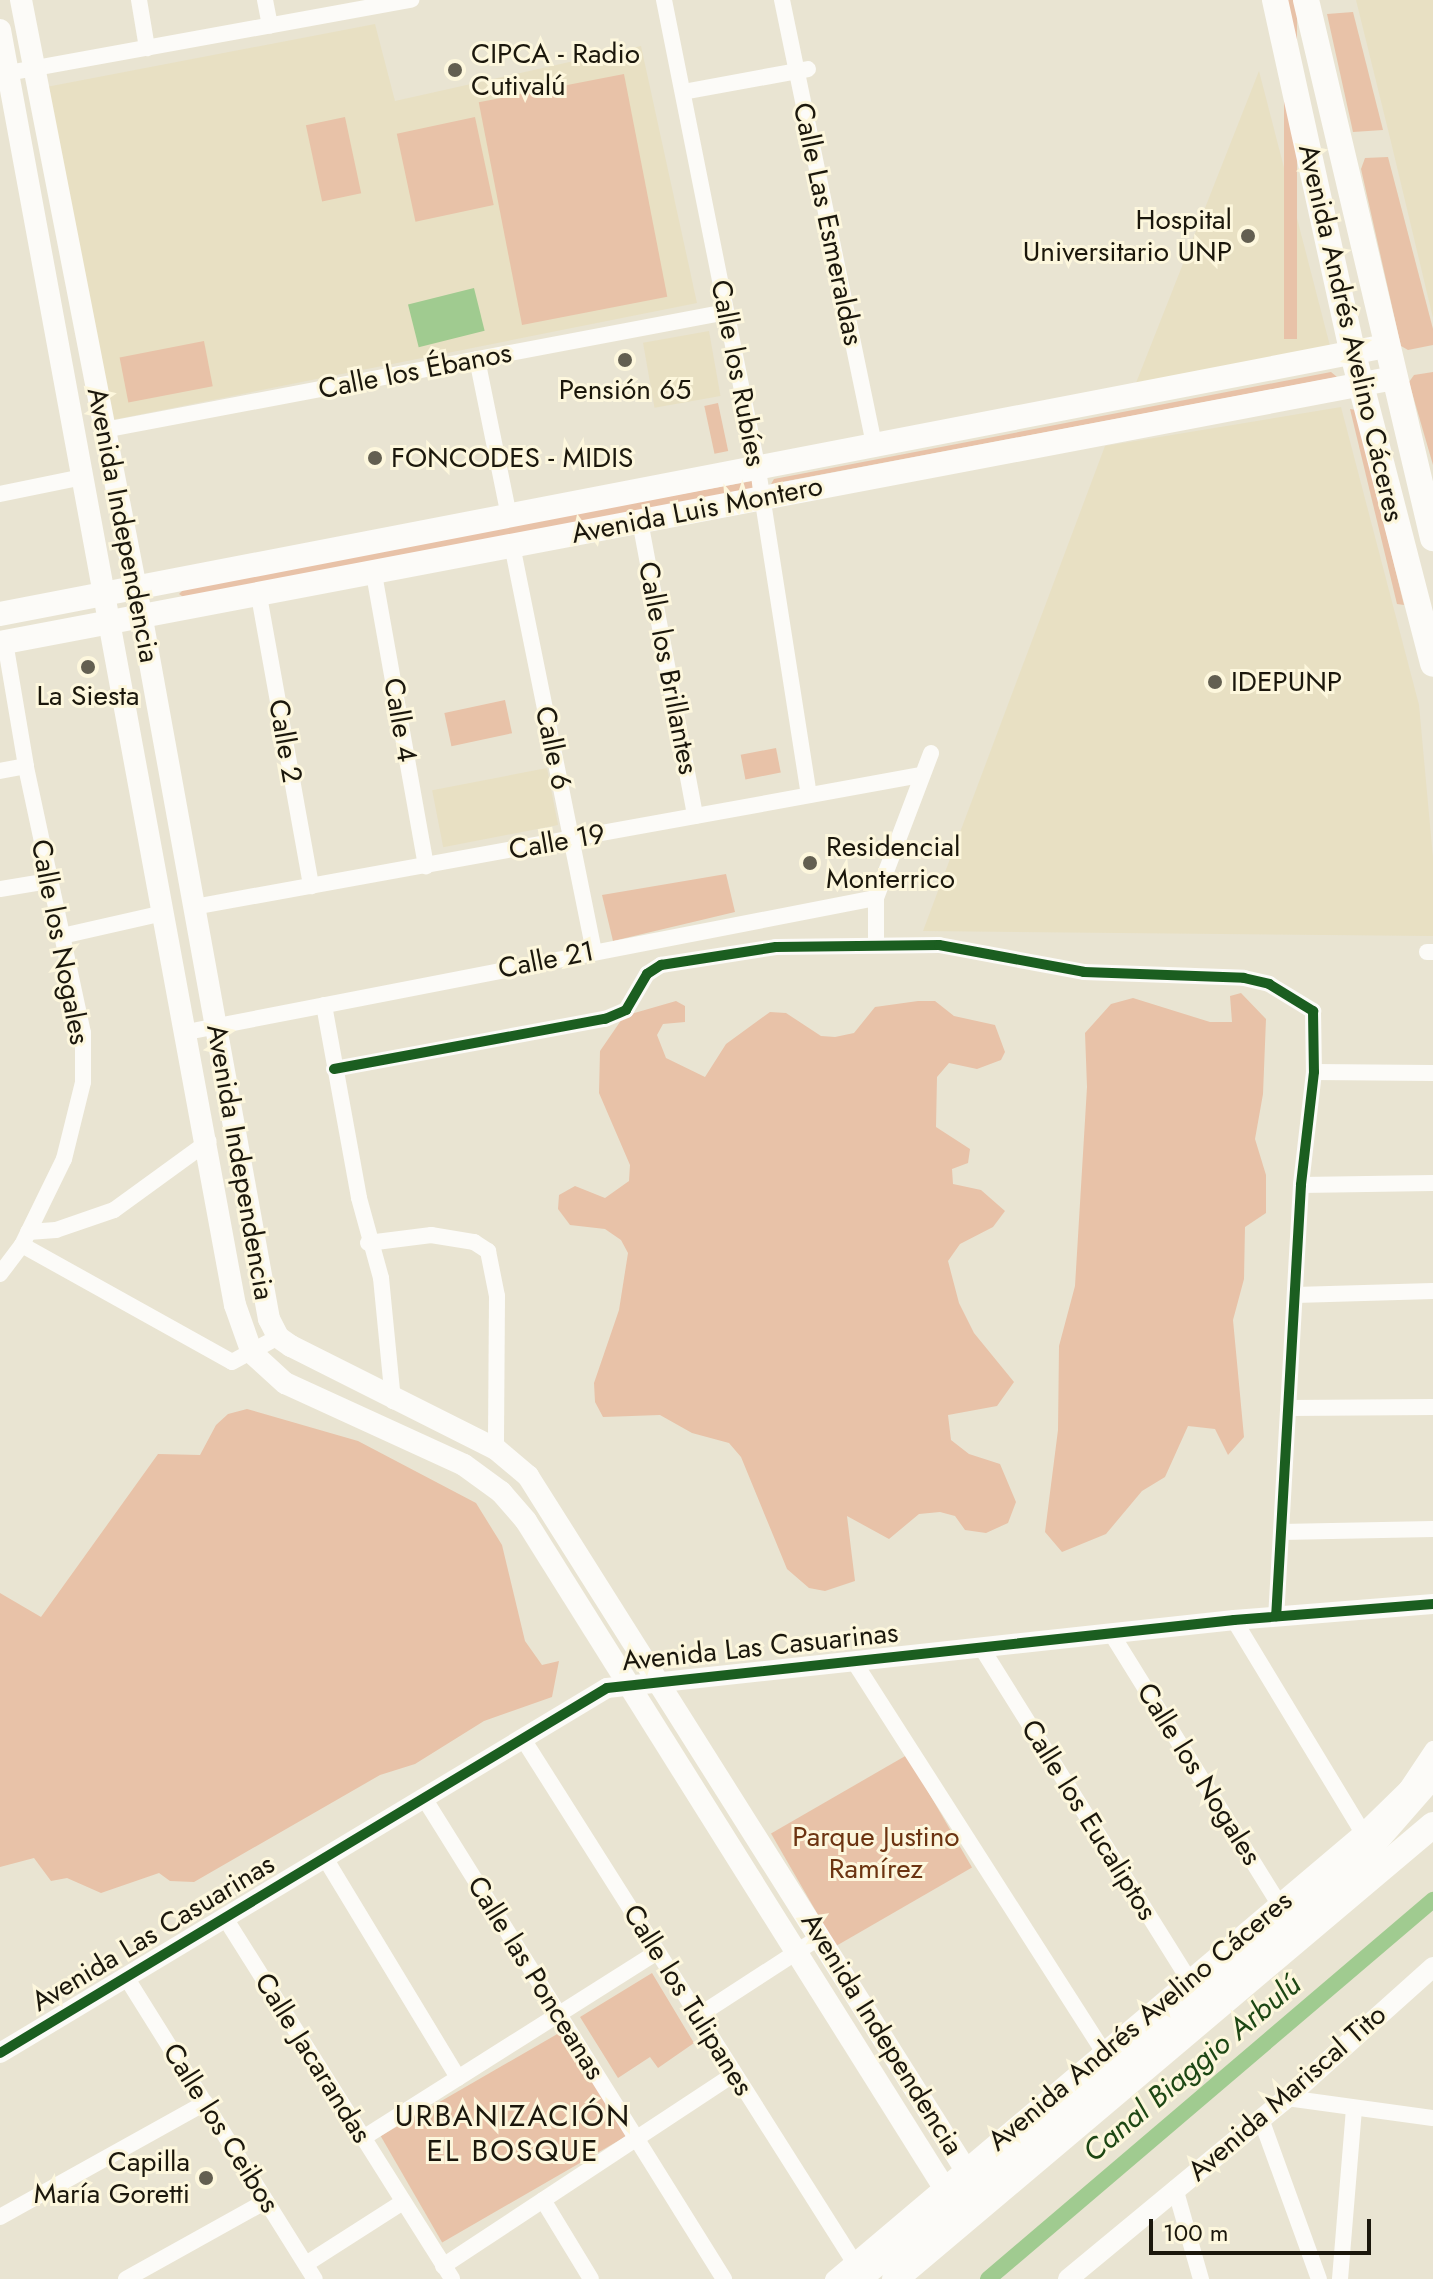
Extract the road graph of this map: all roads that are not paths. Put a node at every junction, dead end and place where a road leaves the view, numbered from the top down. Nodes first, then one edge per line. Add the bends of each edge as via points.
1 (21, 0) edge
2 (139, 0) edge
3 (265, 0) edge
4 (411, 0) edge
5 (664, 0) edge
6 (782, 0) edge
7 (1275, 0) edge
8 (1306, 0) edge
9 (382, 3) edge
10 (270, 26) junction
11 (0, 30) edge
12 (147, 48) junction
13 (34, 69) junction
14 (802, 70) junction
15 (8, 73) junction
16 (683, 92) junction
17 (726, 312) junction
18 (1387, 346) junction
19 (1353, 354) junction
20 (477, 359) junction
21 (1394, 378) junction
22 (1361, 385) junction
23 (104, 430) junction
24 (875, 448) junction
25 (758, 470) junction
26 (83, 477) junction
27 (0, 494) edge
28 (762, 497) junction
29 (509, 516) junction
30 (640, 521) junction
31 (1433, 538) edge
32 (512, 545) junction
33 (374, 574) junction
34 (136, 589) junction
35 (107, 595) junction
36 (259, 596) junction
37 (0, 614) edge
38 (142, 619) junction
39 (112, 624) junction
40 (2, 643) edge
41 (1433, 664) edge
42 (931, 753) dead end
43 (26, 766) junction
44 (0, 771) edge
45 (921, 775) junction
46 (809, 795) junction
47 (695, 816) junction
48 (572, 839) junction
49 (426, 866) junction
50 (49, 881) junction
51 (311, 886) junction
52 (0, 889) edge
53 (876, 898) junction
54 (194, 907) junction
55 (163, 913) junction
56 (62, 936) junction
57 (876, 944) junction
58 (594, 950) junction
59 (324, 1005) junction
60 (217, 1026) junction
61 (187, 1032) junction
62 (334, 1069) junction
63 (1314, 1072) junction
64 (1433, 1073) edge
65 (209, 1141) junction
66 (1433, 1183) edge
67 (1301, 1185) junction
68 (25, 1238) junction
69 (368, 1243) junction
70 (0, 1274) edge
71 (1433, 1291) edge
72 (1295, 1295) junction
73 (278, 1337) junction
74 (252, 1353) junction
75 (393, 1401) junction
76 (1433, 1407) edge
77 (1288, 1408) junction
78 (496, 1449) junction
79 (1433, 1529) edge
80 (1281, 1532) junction
81 (1433, 1604) edge
82 (1276, 1616) junction
83 (1234, 1620) junction
84 (1111, 1633) junction
85 (981, 1647) junction
86 (853, 1660) junction
87 (659, 1680) junction
88 (628, 1683) junction
89 (523, 1739) junction
90 (1433, 1749) edge
91 (1433, 1775) edge
92 (424, 1798) junction
93 (1390, 1816) junction
94 (1425, 1833) edge
95 (1367, 1839) junction
96 (325, 1858) junction
97 (1283, 1910) junction
98 (225, 1918) junction
99 (821, 1936) junction
100 (657, 1952) junction
101 (796, 1952) junction
102 (1433, 1967) edge
103 (126, 1977) junction
104 (1192, 1986) junction
105 (559, 2014) junction
106 (698, 2016) junction
107 (0, 2053) edge
108 (1108, 2058) junction
109 (734, 2074) junction
110 (458, 2078) junction
111 (1287, 2098) junction
112 (205, 2103) junction
113 (1354, 2110) junction
114 (1433, 2118) edge
115 (1261, 2119) junction
116 (363, 2138) junction
117 (636, 2139) junction
118 (976, 2185) junction
119 (1175, 2188) junction
120 (543, 2200) junction
121 (266, 2201) junction
122 (403, 2202) junction
123 (954, 2203) junction
124 (0, 2217) edge
125 (306, 2264) junction
126 (856, 2270) edge
127 (448, 2272) edge
128 (126, 2279) edge
129 (315, 2279) edge
130 (591, 2279) edge
131 (724, 2279) edge
132 (833, 2279) edge
133 (895, 2279) edge
134 (1068, 2279) edge
135 (1201, 2279) edge
136 (1319, 2279) edge
137 (1340, 2279) edge

1 - 13 main road, Avenida Independencia
2 - 12 street
3 - 10 street
4 - 9 street
5 - 16 street, Calle los Rubíes
6 - 14 street, Calle Las Esmeraldas
7 - 19 highway, Avenida Andrés Avelino Cáceres
8 - 18 highway, Avenida Andrés Avelino Cáceres
9 - 10 street
10 - 12 street
11 - 15 main road, Avenida Independencia
12 - 13 street
13 - 15 street
13 - 23 main road, Avenida Independencia
14 - 16 street
14 - 24 street, Calle Las Esmeraldas
15 - 26 main road, Avenida Independencia
16 - 17 street, Calle los Rubíes
17 - 20 street, Calle los Ébanos
17 - 25 street, Calle los Rubíes
18 - 19 main road, Avenida Luis Montero
18 - 21 highway, Avenida Andrés Avelino Cáceres
19 - 22 highway, Avenida Andrés Avelino Cáceres
19 - 24 main road, Avenida Luis Montero
20 - 23 street, Calle los Ébanos
20 - 29 street
21 - 22 main road, Avenida Luis Montero
21 - 31 highway, Avenida Andrés Avelino Cáceres
22 - 28 main road, Avenida Luis Montero
22 - 41 highway, Avenida Andrés Avelino Cáceres
23 - 34 main road, Avenida Independencia
24 - 25 main road, Avenida Luis Montero
25 - 28 street, Calle los Rubíes
25 - 29 main road, Avenida Luis Montero
26 - 27 street
26 - 35 main road, Avenida Independencia
28 - 30 main road, Avenida Luis Montero
28 - 46 street, Calle los Rubíes
29 - 34 main road, Avenida Luis Montero
30 - 32 main road, Avenida Luis Montero
30 - 47 street, Calle los Brillantes
32 - 33 main road, Avenida Luis Montero
32 - 48 street, Calle 6
33 - 36 main road, Avenida Luis Montero
33 - 49 street, Calle 4
34 - 35 main road, Avenida Luis Montero
34 - 38 main road, Avenida Independencia
35 - 37 main road, Avenida Luis Montero
35 - 39 main road, Avenida Independencia
36 - 38 main road, Avenida Luis Montero
36 - 51 street, Calle 2
38 - 39 main road, Avenida Luis Montero
38 - 54 main road, Avenida Independencia
39 - 40 main road, Avenida Luis Montero
39 - 55 main road, Avenida Independencia
40 - 43 street, Calle los Nogales
42 - 45 street
43 - 44 street
43 - 50 street, Calle los Nogales
45 - 46 street, Calle 19
45 - 53 street
46 - 47 street, Calle 19
47 - 48 street, Calle 19
48 - 49 street, Calle 19
48 - 58 street, Calle 6
49 - 51 street, Calle 19
50 - 52 street
50 - 56 street, Calle los Nogales
51 - 54 street, Calle 19
53 - 57 street
53 - 58 street, Calle 21
54 - 60 main road, Avenida Independencia
55 - 56 street
55 - 61 main road, Avenida Independencia
56 - 68 street, Calle los Nogales via 83,1033 83,1082 64,1159
57 - 62 street via 776,947 668,963 647,974 626,1010 605,1019
57 - 63 street via 939,945 1084,972 1269,984 1313,1011
58 - 59 street, Calle 21
59 - 60 street, Calle 21
59 - 62 street
60 - 61 street, Calle 21
60 - 73 main road, Avenida Independencia via 262,1295
61 - 65 main road, Avenida Independencia
62 - 69 street
63 - 64 street
63 - 67 street
65 - 68 street via 114,1210
65 - 74 main road, Avenida Independencia via 235,1305
66 - 67 street
67 - 72 street
68 - 70 street, Calle los Nogales
68 - 74 street via 232,1362
69 - 75 street via 381,1278
69 - 78 street via 431,1235 474,1242 488,1251 497,1296
71 - 72 street
72 - 77 street
73 - 74 street
73 - 75 main road, Avenida Independencia
74 - 88 main road, Avenida Independencia via 285,1383 464,1465 501,1492 526,1521
75 - 78 main road, Avenida Independencia
76 - 77 street
77 - 80 street
78 - 87 main road, Avenida Independencia via 528,1476 551,1507
79 - 80 street
80 - 82 street
81 - 82 street, Avenida Las Casuarinas
82 - 83 street, Avenida Las Casuarinas
83 - 84 street, Avenida Las Casuarinas
83 - 95 street
84 - 85 street, Avenida Las Casuarinas
84 - 97 street, Calle los Nogales
85 - 86 street, Avenida Las Casuarinas
85 - 104 street, Calle los Eucaliptos
86 - 87 street, Avenida Las Casuarinas
86 - 108 street
87 - 88 street, Avenida Las Casuarinas
87 - 99 main road, Avenida Independencia
88 - 89 street, Avenida Las Casuarinas via 607,1688
88 - 101 main road, Avenida Independencia
89 - 92 street, Avenida Las Casuarinas
89 - 100 street, Calle los Tulipanes
90 - 93 street, Avenida Andrés Avelino Cáceres
91 - 93 highway, Avenida Andrés Avelino Cáceres
92 - 96 street, Avenida Las Casuarinas
92 - 105 street, Calle las Ponceanas
93 - 94 highway
93 - 95 highway, Avenida Andrés Avelino Cáceres
94 - 118 highway, Avenida Andrés Avelino Cáceres
95 - 97 highway, Avenida Andrés Avelino Cáceres
96 - 98 street, Avenida Las Casuarinas
96 - 110 street
97 - 104 highway, Avenida Andrés Avelino Cáceres
98 - 103 street, Avenida Las Casuarinas
98 - 116 street, Calle Jacarandas
99 - 101 street
99 - 118 main road, Avenida Independencia
100 - 105 street
100 - 106 street, Calle los Tulipanes
101 - 106 street
101 - 123 main road, Avenida Independencia
102 - 111 street, Avenida Mariscal Tito
103 - 107 street, Avenida Las Casuarinas
103 - 112 street, Calle los Ceibos
104 - 108 highway, Avenida Andrés Avelino Cáceres
105 - 110 street
105 - 117 street, Calle las Ponceanas
106 - 109 street, Calle los Tulipanes
108 - 118 highway, Avenida Andrés Avelino Cáceres
109 - 117 street
109 - 126 street, Calle los Tulipanes
110 - 116 street
111 - 113 street
111 - 115 street, Avenida Mariscal Tito
112 - 121 street, Calle los Ceibos
112 - 124 street
113 - 114 street
113 - 137 street
115 - 119 street, Avenida Mariscal Tito
115 - 136 street
116 - 122 street, Calle Jacarandas
117 - 120 street
117 - 131 street, Calle las Ponceanas
118 - 123 highway, Avenida Andrés Avelino Cáceres
119 - 134 street, Avenida Mariscal Tito
119 - 135 street
120 - 127 street
120 - 130 street
121 - 125 street, Calle los Ceibos
121 - 128 street
122 - 125 street
122 - 127 street, Calle Jacarandas
123 - 126 highway, Avenida Andrés Avelino Cáceres
123 - 133 highway, Avenida Andrés Avelino Cáceres
125 - 129 street, Calle los Ceibos
126 - 132 street, Avenida Andrés Avelino Cáceres

